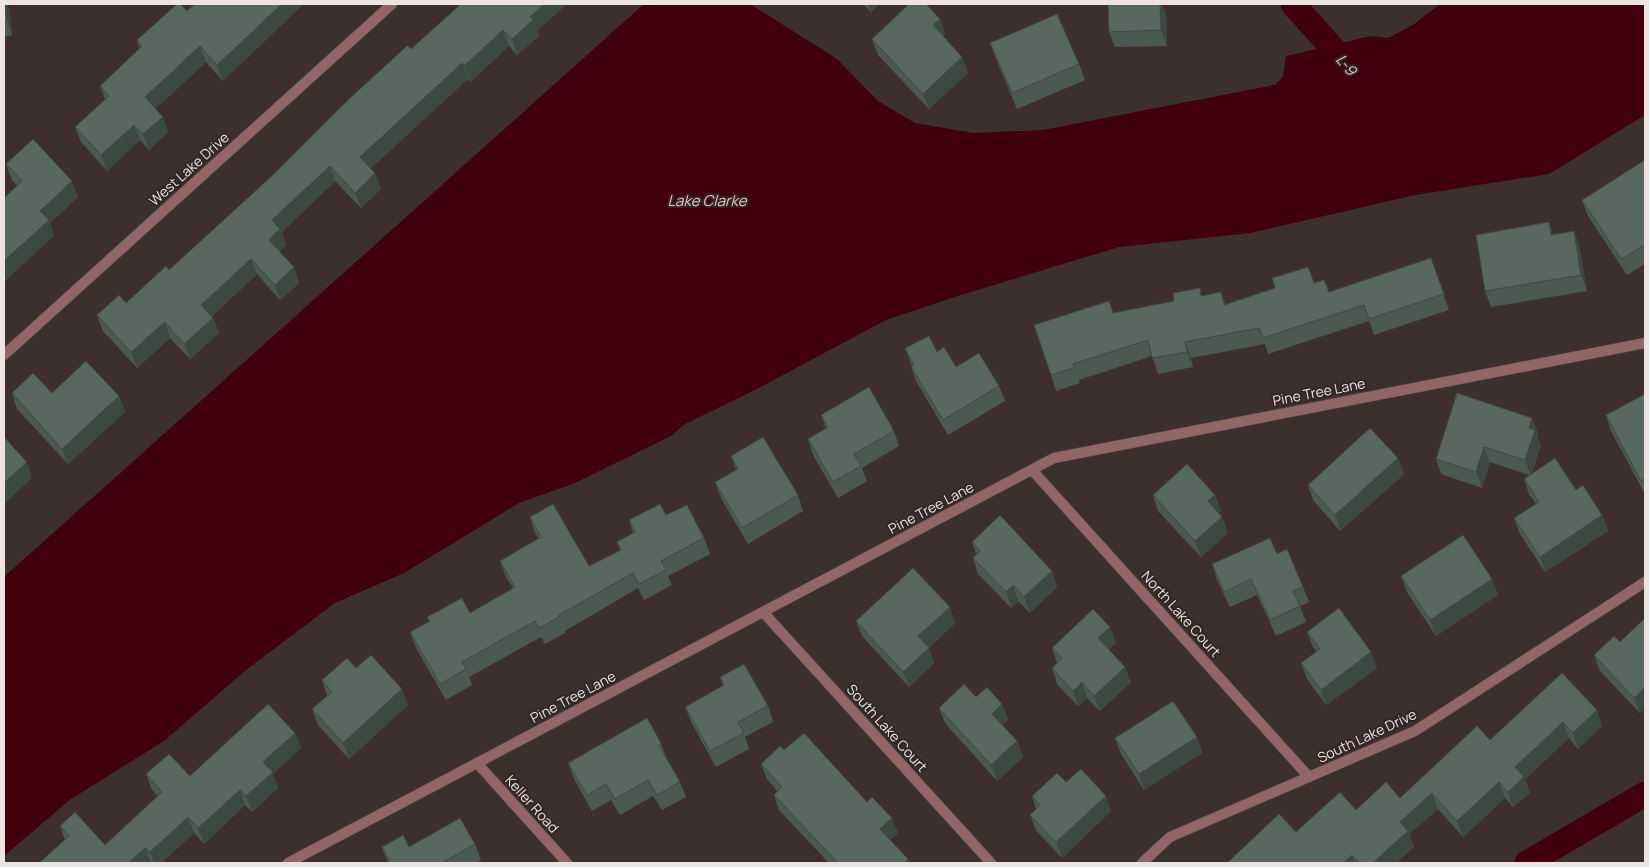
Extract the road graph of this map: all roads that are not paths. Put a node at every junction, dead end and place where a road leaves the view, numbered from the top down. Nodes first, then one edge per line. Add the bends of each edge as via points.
1 (392, 4) edge
2 (1645, 343) edge
3 (4, 356) edge
4 (1032, 470) junction
5 (1645, 582) edge
6 (763, 612) junction
7 (477, 763) junction
8 (1309, 777) junction
9 (288, 863) edge
10 (567, 863) edge
11 (991, 863) edge
12 (1142, 863) edge

1 - 3 street, West Lake Drive
2 - 4 street, Pine Tree Lane via 1054,458
4 - 6 street, Pine Tree Lane
4 - 8 street, North Lake Court
5 - 8 street, South Lake Drive via 1415,731
6 - 7 street, Pine Tree Lane
6 - 11 street, South Lake Court
7 - 9 street, Pine Tree Lane
7 - 10 street, Keller Road
8 - 12 street, South Lake Drive via 1170,837

